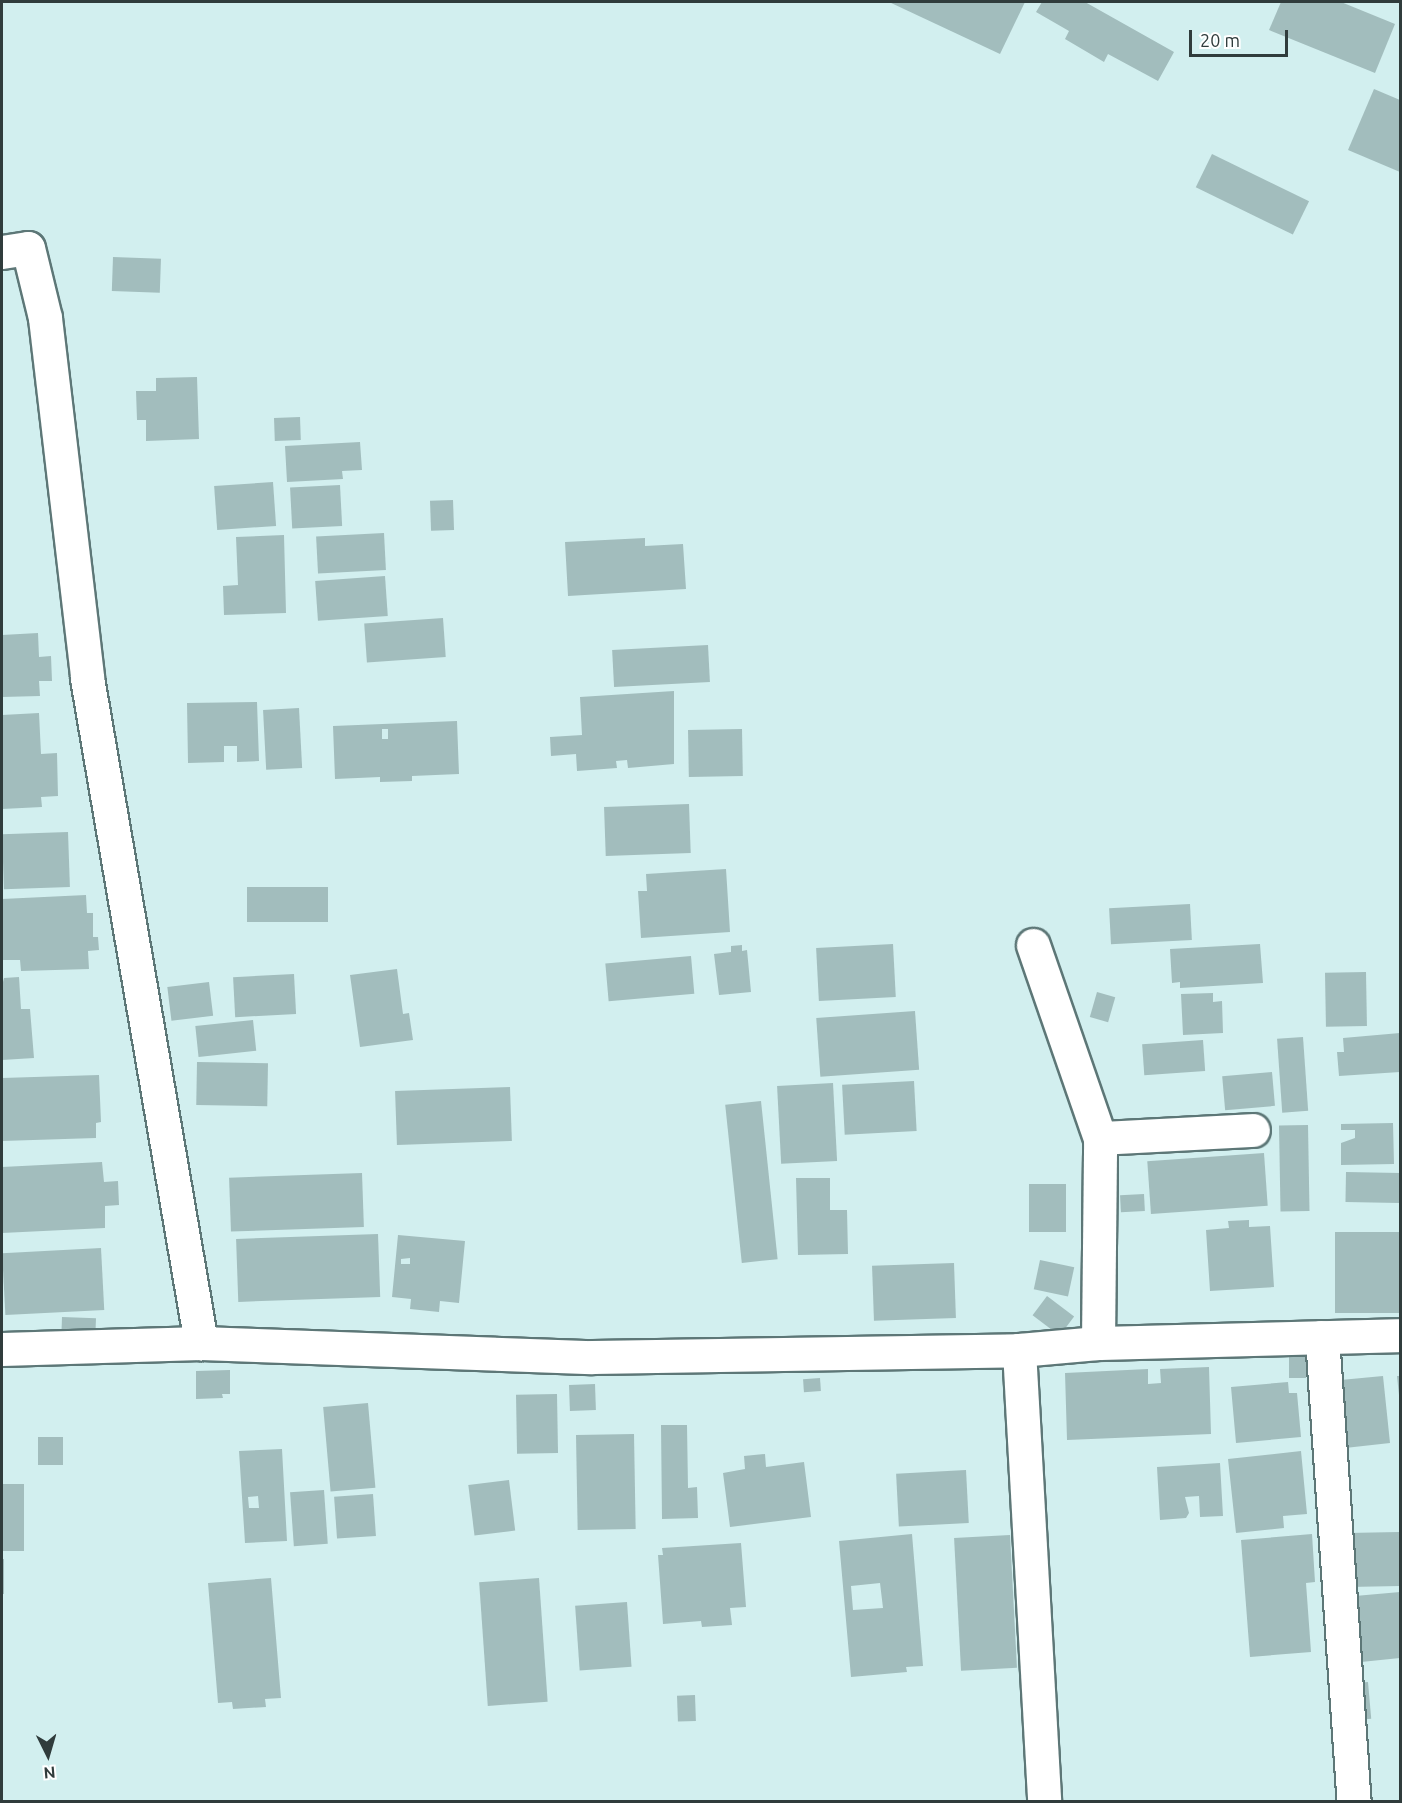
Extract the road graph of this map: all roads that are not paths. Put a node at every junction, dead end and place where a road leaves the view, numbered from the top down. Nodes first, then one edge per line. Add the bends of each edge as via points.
1 (2, 252) edge
2 (1033, 945) dead end
3 (1253, 1130) dead end
4 (1100, 1138) junction
5 (1401, 1335) edge
6 (1323, 1338) junction
7 (201, 1343) junction
8 (1098, 1343) junction
9 (2, 1349) edge
10 (1019, 1350) junction
11 (1044, 1802) edge
12 (1354, 1802) edge

1 - 7 street via 28,248 45,318 87,678
2 - 4 street
3 - 4 street
4 - 8 street
5 - 6 street
6 - 8 street
6 - 12 street
7 - 9 street
7 - 10 street via 592,1356
8 - 10 street
10 - 11 street

